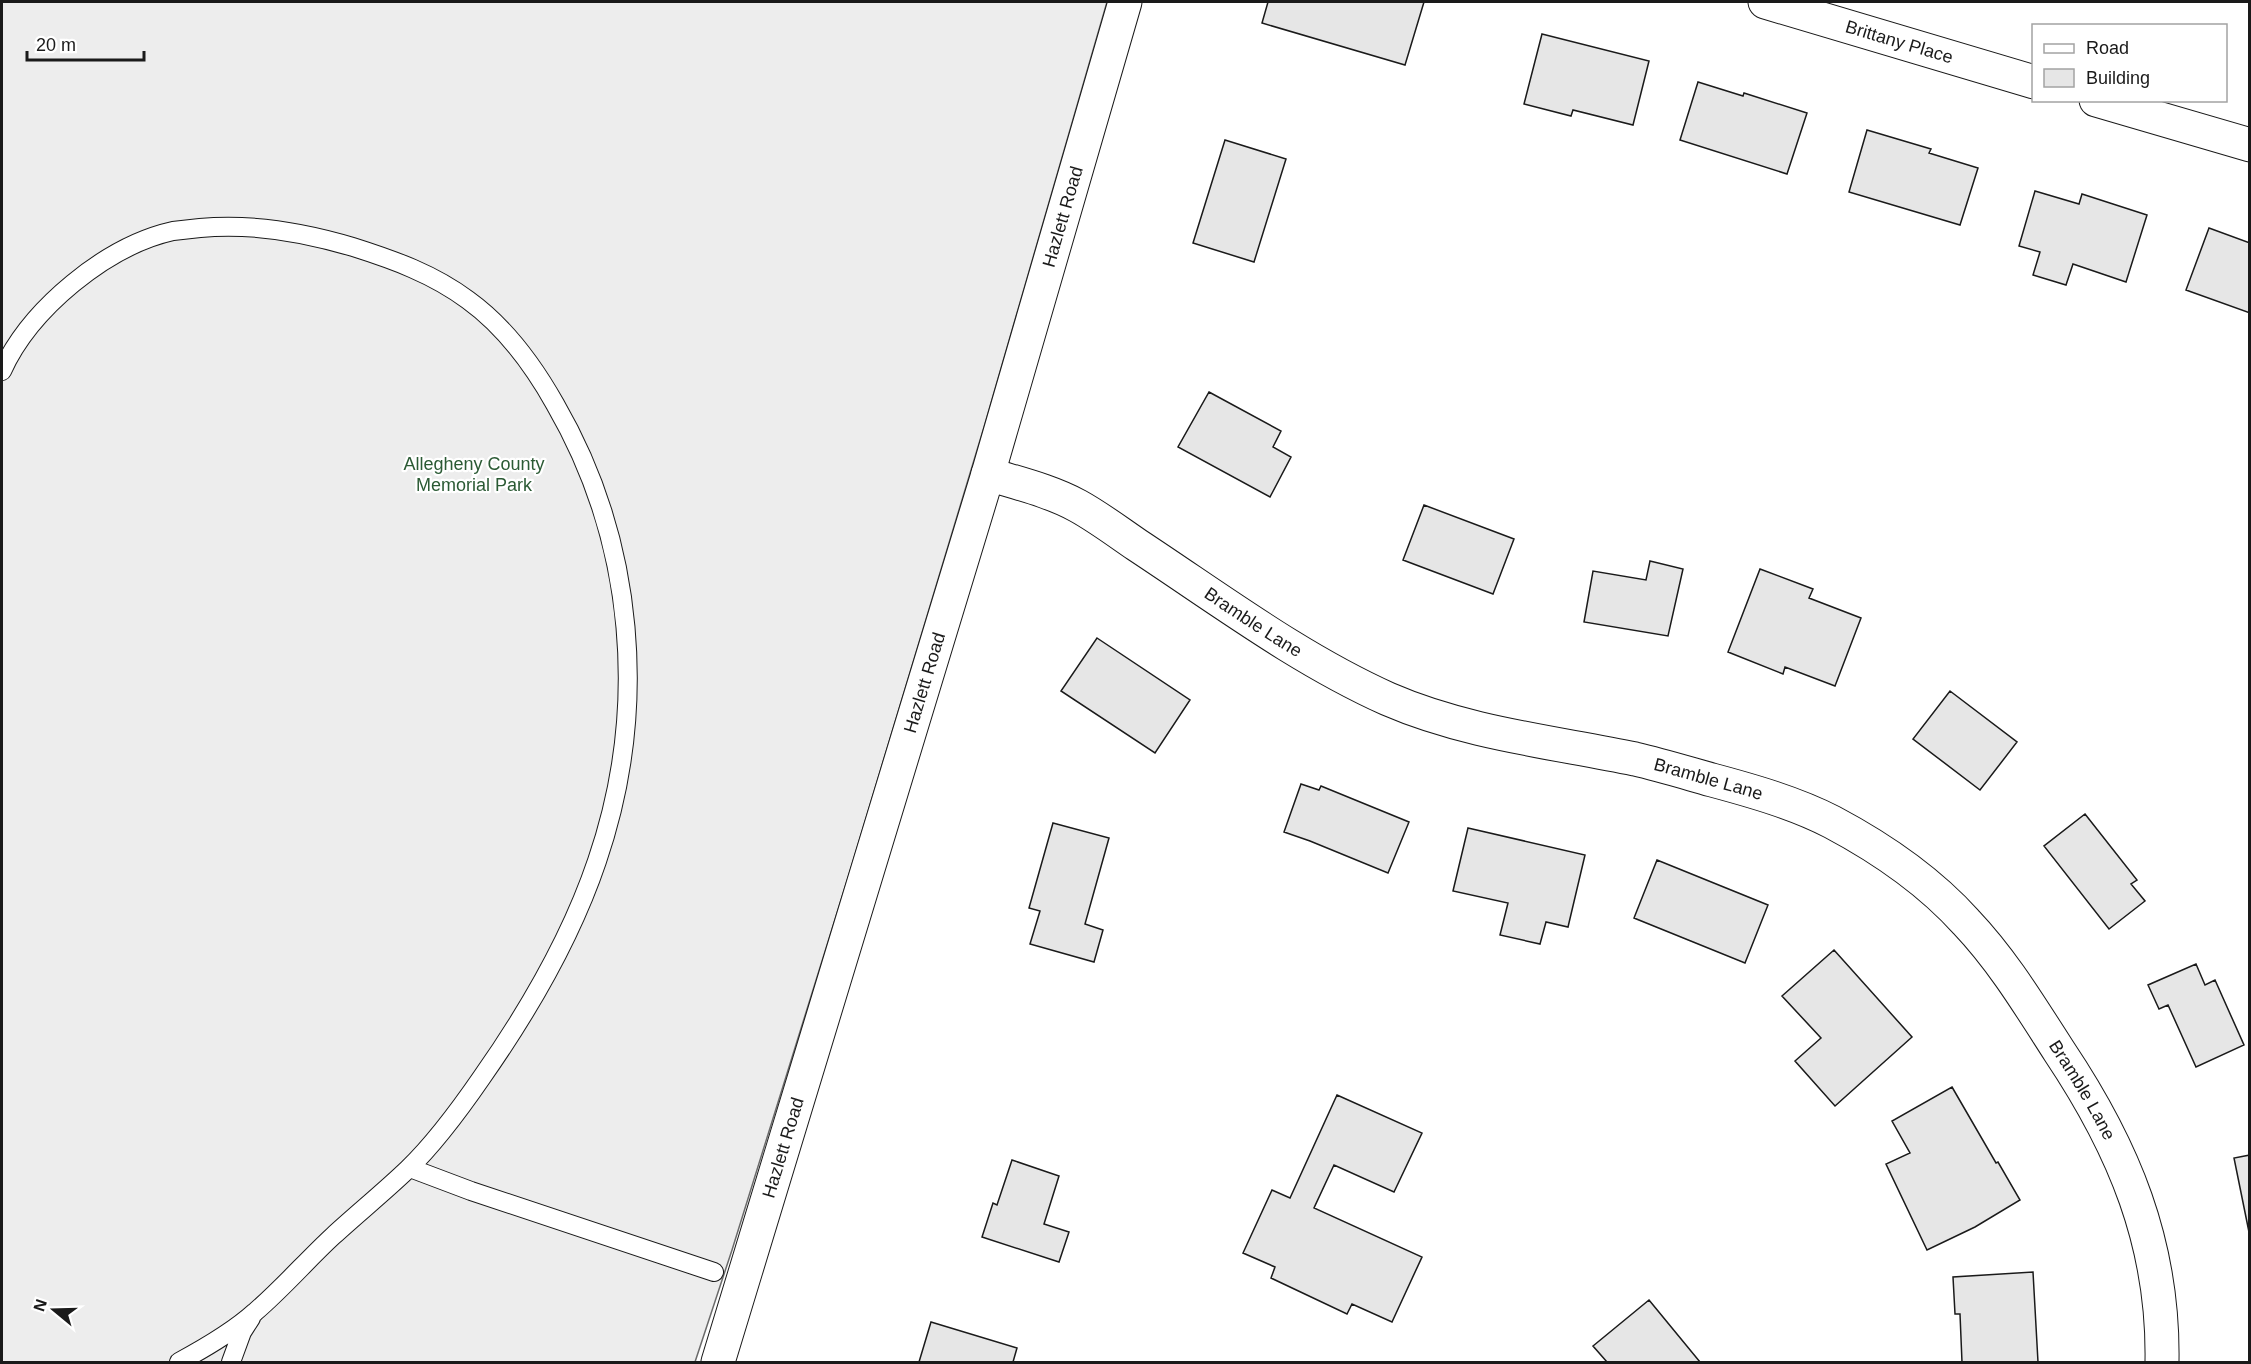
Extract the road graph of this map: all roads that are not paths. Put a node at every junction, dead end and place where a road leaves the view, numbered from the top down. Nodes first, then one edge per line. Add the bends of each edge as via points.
1 (1125, 2) edge
2 (1765, 2) edge
3 (2032, 81) edge
4 (2103, 102) edge
5 (2250, 145) edge
6 (2, 371) edge
7 (988, 474) junction
8 (410, 1168) junction
9 (714, 1272) dead end
10 (253, 1314) junction
11 (179, 1362) edge
12 (231, 1362) edge
13 (718, 1362) edge
14 (2162, 1362) edge

1 - 7 street, Hazlett Road
2 - 3 street, Brittany Place
4 - 5 street
6 - 8 lane via 31,325 63,292 133,245 182,230 221,226 276,229 331,240 387,258 428,275 470,301 506,335 542,380 571,431 597,490 616,556 624,615 628,688 625,748 612,815 572,926 544,979 453,1119
7 - 13 street, Hazlett Road
7 - 14 street, Bramble Lane via 1075,504 1298,651 1391,700 1505,734 1639,760 1750,790 1831,822 1894,860 1932,889 1995,956 2099,1114 2121,1158 2144,1220 2155,1264
8 - 9 lane
8 - 10 lane
10 - 11 lane
10 - 12 lane

